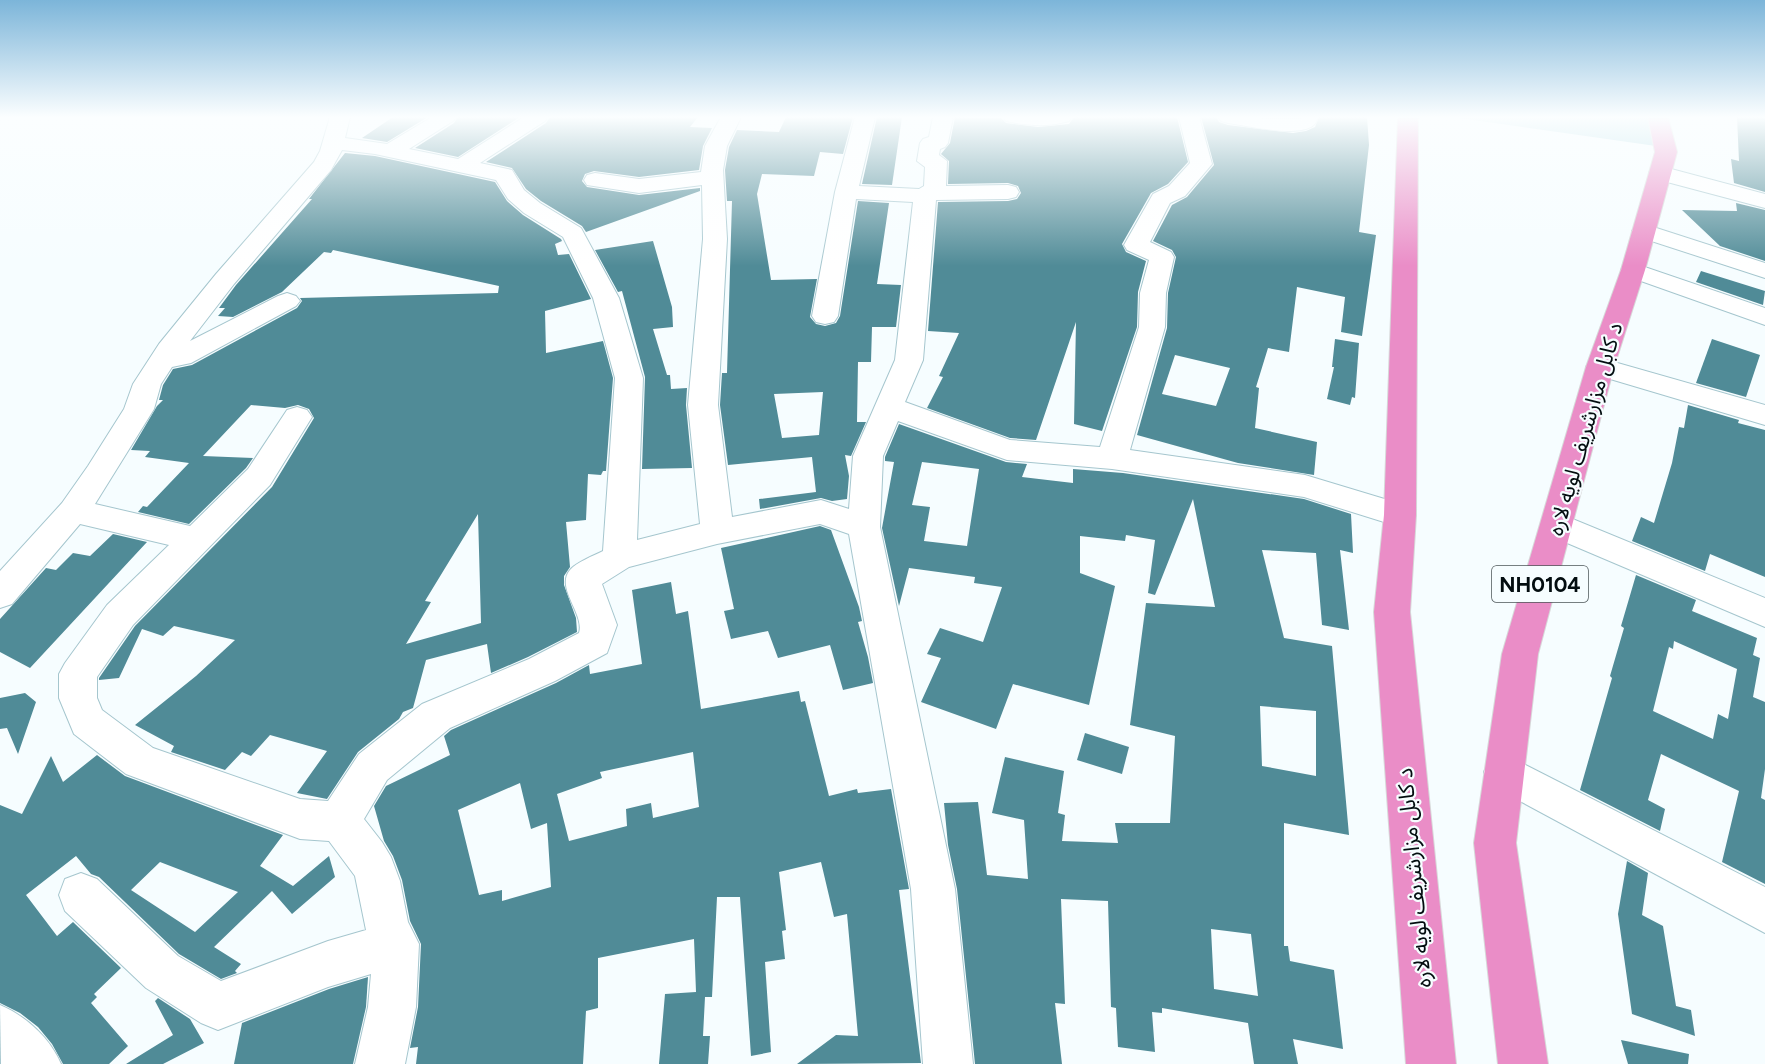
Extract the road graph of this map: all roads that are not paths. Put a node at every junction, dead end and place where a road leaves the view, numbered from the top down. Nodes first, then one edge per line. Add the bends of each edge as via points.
1 (322, 167) edge
2 (464, 167) edge
3 (713, 167) edge
4 (852, 167) edge
5 (936, 167) edge
6 (1199, 167) edge
7 (1407, 167) edge
8 (1662, 167) edge
9 (1660, 173) junction
10 (712, 177) junction
11 (595, 180) dead end
12 (846, 192) junction
13 (1008, 192) dead end
14 (926, 194) junction
15 (1765, 201) edge
16 (1644, 231) junction
17 (1633, 270) junction
18 (1765, 271) edge
19 (287, 302) dead end
20 (825, 316) dead end
21 (1765, 317) edge
22 (163, 359) junction
23 (1600, 367) junction
24 (889, 406) junction
25 (1765, 415) edge
26 (297, 417) dead end
27 (1112, 458) junction
28 (73, 511) junction
29 (1400, 515) junction
30 (1558, 525) junction
31 (864, 527) junction
32 (717, 532) junction
33 (194, 539) junction
34 (619, 557) junction
35 (0, 594) edge
36 (1765, 613) edge
37 (1504, 772) junction
38 (339, 822) junction
39 (81, 895) dead end
40 (1765, 911) edge
41 (396, 944) junction
42 (0, 1029) edge
43 (36, 1064) edge
44 (380, 1064) edge
45 (948, 1064) edge
46 (1431, 1064) edge
47 (1523, 1064) edge

1 - 22 street via 225,279
2 - 34 street via 504,175 516,194 532,208 573,233 606,298 629,378
3 - 10 street
4 - 12 street
5 - 14 street via 934,189
6 - 27 street via 1177,191 1161,199 1136,245 1162,257 1153,292 1152,327
7 - 29 highway, د کابل مزارشریف لویه لاره
8 - 9 highway, د کابل مزارشریف لویه لاره / NH0104
9 - 15 street
9 - 16 highway, د کابل مزارشریف لویه لاره / NH0104
10 - 11 street via 639,186
10 - 32 street via 715,239 703,405
12 - 14 street
12 - 20 street
13 - 14 street
14 - 24 street via 909,360
16 - 17 highway, د کابل مزارشریف لویه لاره / NH0104
16 - 18 street
17 - 21 street
17 - 23 highway, د کابل مزارشریف لویه لاره / NH0104
19 - 22 street via 181,357
22 - 28 street via 147,384 139,409
23 - 25 street
23 - 30 highway, د کابل مزارشریف لویه لاره / NH0104
24 - 27 street via 1007,450
24 - 31 street via 868,456
26 - 33 street via 259,477
27 - 29 street via 1305,486
28 - 33 street
28 - 35 street
29 - 46 highway, د کابل مزارشریف لویه لاره via 1392,612
30 - 36 street
30 - 37 highway, د کابل مزارشریف لویه لاره / NH0104 via 1520,654
31 - 32 street via 821,512
31 - 45 street via 933,889
32 - 34 street
33 - 38 street via 120,615 78,674 78,698 88,722 140,761 300,819
34 - 38 street via 583,579 599,625 594,642 542,670 436,716 373,767
37 - 40 street
37 - 47 highway, د کابل مزارشریف لویه لاره / NH0104 via 1495,843
38 - 41 street via 361,846 378,880 387,932
39 - 41 street via 162,972 218,1006 328,964
41 - 44 street via 392,1006
42 - 43 street

